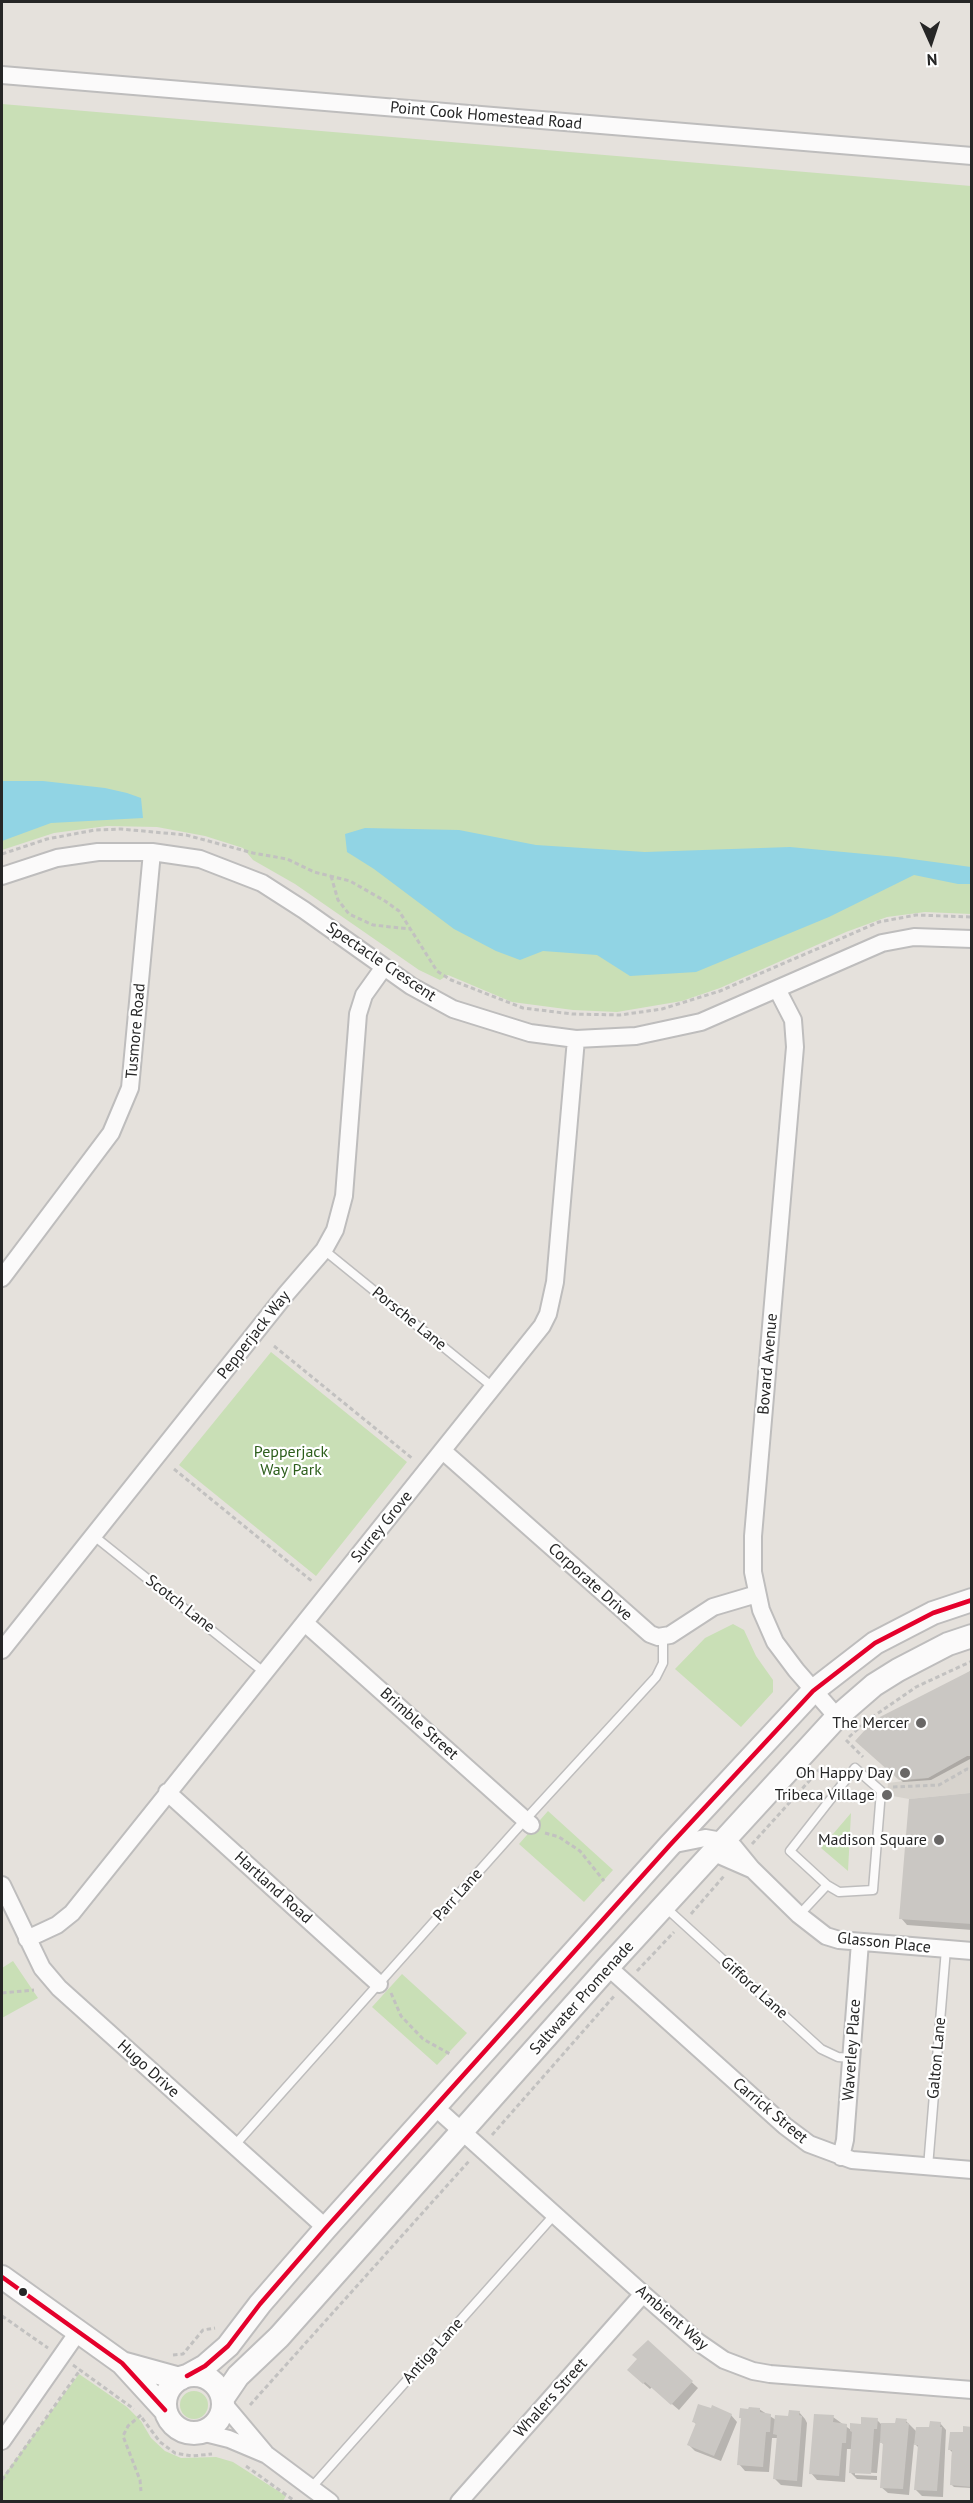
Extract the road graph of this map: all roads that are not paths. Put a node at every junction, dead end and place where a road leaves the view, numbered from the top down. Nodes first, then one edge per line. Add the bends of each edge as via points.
1 (2, 75) edge
2 (972, 156) edge
3 (152, 852) junction
4 (2, 876) edge
5 (972, 939) edge
6 (384, 967) junction
7 (777, 989) junction
8 (576, 1039) junction
9 (324, 1250) junction
10 (2, 1278) edge
11 (494, 1388) junction
12 (443, 1451) junction
13 (94, 1536) junction
14 (757, 1594) junction
15 (972, 1600) edge
16 (305, 1623) junction
17 (972, 1636) edge
18 (663, 1637) junction
19 (2, 1650) edge
20 (265, 1673) junction
21 (813, 1691) junction
22 (837, 1717) junction
23 (167, 1792) junction
24 (531, 1825) junction
25 (670, 1845) junction
26 (717, 1847) junction
27 (2, 1885) edge
28 (827, 1885) junction
29 (664, 1906) junction
30 (798, 1915) junction
31 (27, 1939) junction
32 (860, 1942) junction
33 (946, 1949) junction
34 (972, 1951) edge
35 (608, 1967) junction
36 (385, 1988) junction
37 (851, 2058) junction
38 (436, 2108) junction
39 (463, 2132) junction
40 (234, 2146) junction
41 (841, 2157) junction
42 (928, 2167) junction
43 (972, 2170) edge
44 (555, 2214) junction
45 (326, 2229) junction
46 (2, 2277) edge
47 (643, 2294) junction
48 (78, 2332) junction
49 (122, 2363) junction
50 (184, 2377) junction
51 (972, 2390) edge
52 (223, 2400) junction
53 (165, 2410) junction
54 (201, 2432) junction
55 (2, 2441) edge
56 (267, 2456) junction
57 (320, 2497) edge
58 (459, 2502) edge

1 - 2 street, Point Cook Homestead Road
3 - 4 street, Spectacle Crescent via 77,854
3 - 6 street, Spectacle Crescent via 200,859 262,883
3 - 10 street, Tusmore Road via 130,1088 111,1133
5 - 7 street, Spectacle Crescent via 930,936 882,943
6 - 8 street, Spectacle Crescent via 431,997 480,1019 530,1033
6 - 9 street, Pepperjack Way via 364,995 358,1014 344,1196 338,1222
7 - 8 street, Spectacle Crescent via 681,1028 636,1036
7 - 14 street, Bovard Avenue via 793,1020 795,1047 753,1536
8 - 11 street, Surrey Grove via 552,1299 536,1336
9 - 11 lane, Porsche Lane
9 - 13 street, Pepperjack Way
11 - 12 street, Surrey Grove
12 - 16 street, Surrey Grove
12 - 18 street, Corporate Drive via 637,1624 650,1634
13 - 19 street, Pepperjack Way
13 - 20 lane, Scotch Lane
14 - 18 street via 713,1607 674,1634
14 - 21 street, Bovard Avenue via 775,1642
15 - 21 street via 933,1613 875,1643
16 - 20 street, Surrey Grove
16 - 24 street, Brimble Street
17 - 22 street, Saltwater Promenade via 898,1670
18 - 24 lane, Parr Lane via 663,1663 656,1677
20 - 23 street, Surrey Grove
21 - 22 street, Bovard Avenue
21 - 25 street
22 - 26 street, Saltwater Promenade
23 - 31 street, Surrey Grove via 72,1913
23 - 36 street, Hartland Road
24 - 36 lane, Parr Lane
25 - 26 street via 698,1838
25 - 38 street
26 - 29 street, Saltwater Promenade
26 - 30 street, Glasson Place via 743,1862
27 - 31 street, Hugo Drive
28 - 28 lane via 790,1851 855,1768 881,1791 873,1890 839,1892
28 - 30 lane
29 - 35 street, Saltwater Promenade
29 - 37 lane, Gifford Lane via 821,2049
30 - 32 street, Glasson Place via 826,1936
31 - 40 street, Hugo Drive via 59,1989
32 - 33 street, Glasson Place
32 - 37 street, Waverley Place
33 - 34 street, Glasson Place
33 - 42 lane, Galton Lane
35 - 39 street, Saltwater Promenade
35 - 41 street, Carrick Street via 798,2137
36 - 40 lane, Parr Lane
37 - 41 street, Waverley Place
38 - 39 street, Ambient Way
38 - 45 street
39 - 44 street, Ambient Way
39 - 52 street, Saltwater Promenade via 279,2337 238,2376
40 - 45 street, Hugo Drive
41 - 42 street, Carrick Street
42 - 43 street, Carrick Street
44 - 47 street, Ambient Way
44 - 57 lane, Antiga Lane
45 - 50 street via 228,2346 205,2366
46 - 48 street
47 - 51 street, Ambient Way via 711,2352 753,2371
47 - 58 street, Whalers Street
48 - 49 street
48 - 55 street
49 - 50 street
49 - 53 street
50 - 52 street via 206,2377 219,2389
50 - 53 street via 168,2392
52 - 54 street via 217,2422
52 - 56 street
53 - 54 street via 174,2426 182,2431
54 - 56 street
56 - 57 street

